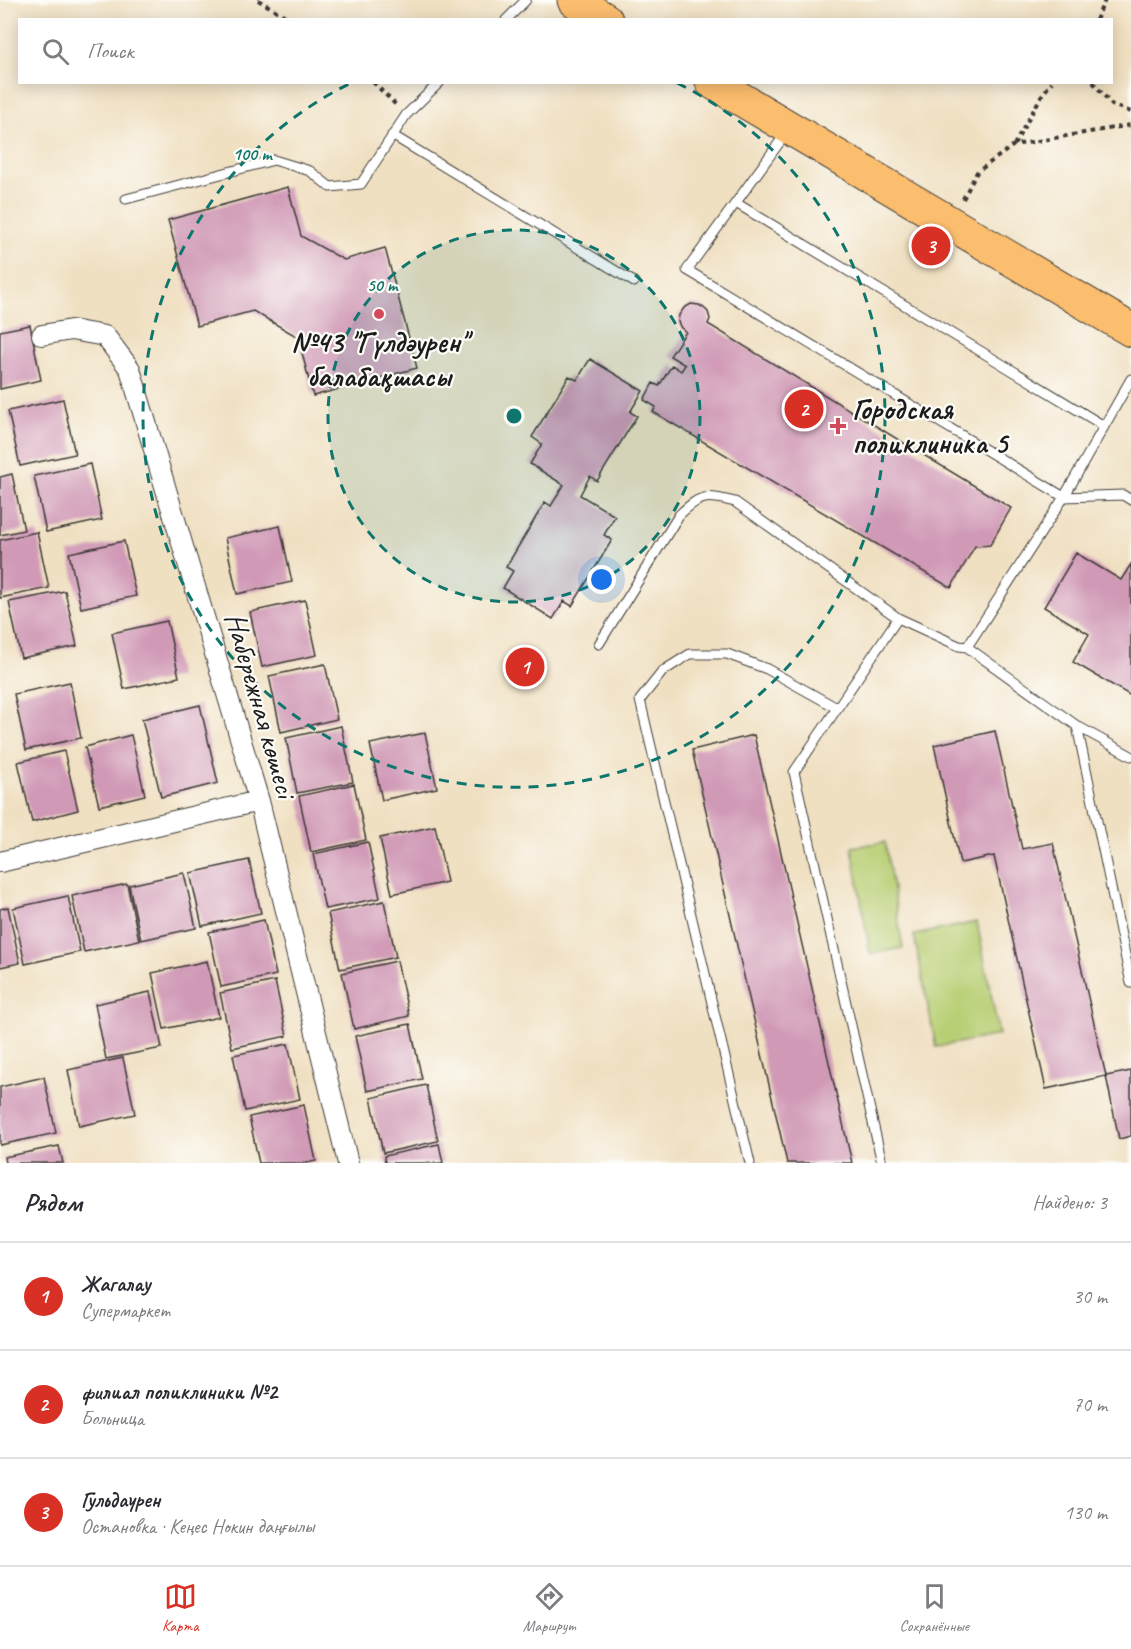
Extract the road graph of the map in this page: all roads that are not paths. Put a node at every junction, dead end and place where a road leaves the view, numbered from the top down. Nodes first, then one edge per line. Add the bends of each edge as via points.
1 (526, 0) edge
2 (574, 0) edge
3 (508, 18) edge
4 (603, 18) edge
5 (438, 84) edge
6 (715, 84) edge
7 (789, 129) junction
8 (392, 135) junction
9 (126, 199) dead end
10 (736, 203) junction
11 (634, 282) dead end
12 (1131, 330) edge
13 (42, 335) dead end
14 (1131, 380) edge
15 (1104, 426) junction
16 (1064, 496) junction
17 (1131, 500) edge
18 (898, 618) junction
19 (599, 644) dead end
20 (967, 647) junction
21 (837, 708) junction
22 (1077, 726) junction
23 (1131, 756) edge
24 (259, 801) junction
25 (0, 862) edge
26 (1131, 983) edge
27 (348, 1163) edge
28 (750, 1163) edge
29 (882, 1163) edge

1 - 3 lane
2 - 4 highway
5 - 8 lane
6 - 7 highway
7 - 10 lane
7 - 12 highway
8 - 9 lane via 361,184 330,187 310,171 274,160
8 - 11 lane
10 - 15 lane
10 - 16 lane via 687,270
13 - 24 street, Набережная көшесі via 71,330 105,336 130,369
14 - 15 lane
15 - 16 lane
16 - 17 lane via 1123,495
16 - 20 lane
18 - 19 lane via 735,502 712,497 694,501 679,515
18 - 20 lane
18 - 21 lane
20 - 22 lane
21 - 28 lane via 767,669 727,654 690,654 663,671 640,700
21 - 29 lane via 794,772
22 - 23 lane
22 - 26 lane
24 - 25 street
24 - 27 street, Набережная көшесі

